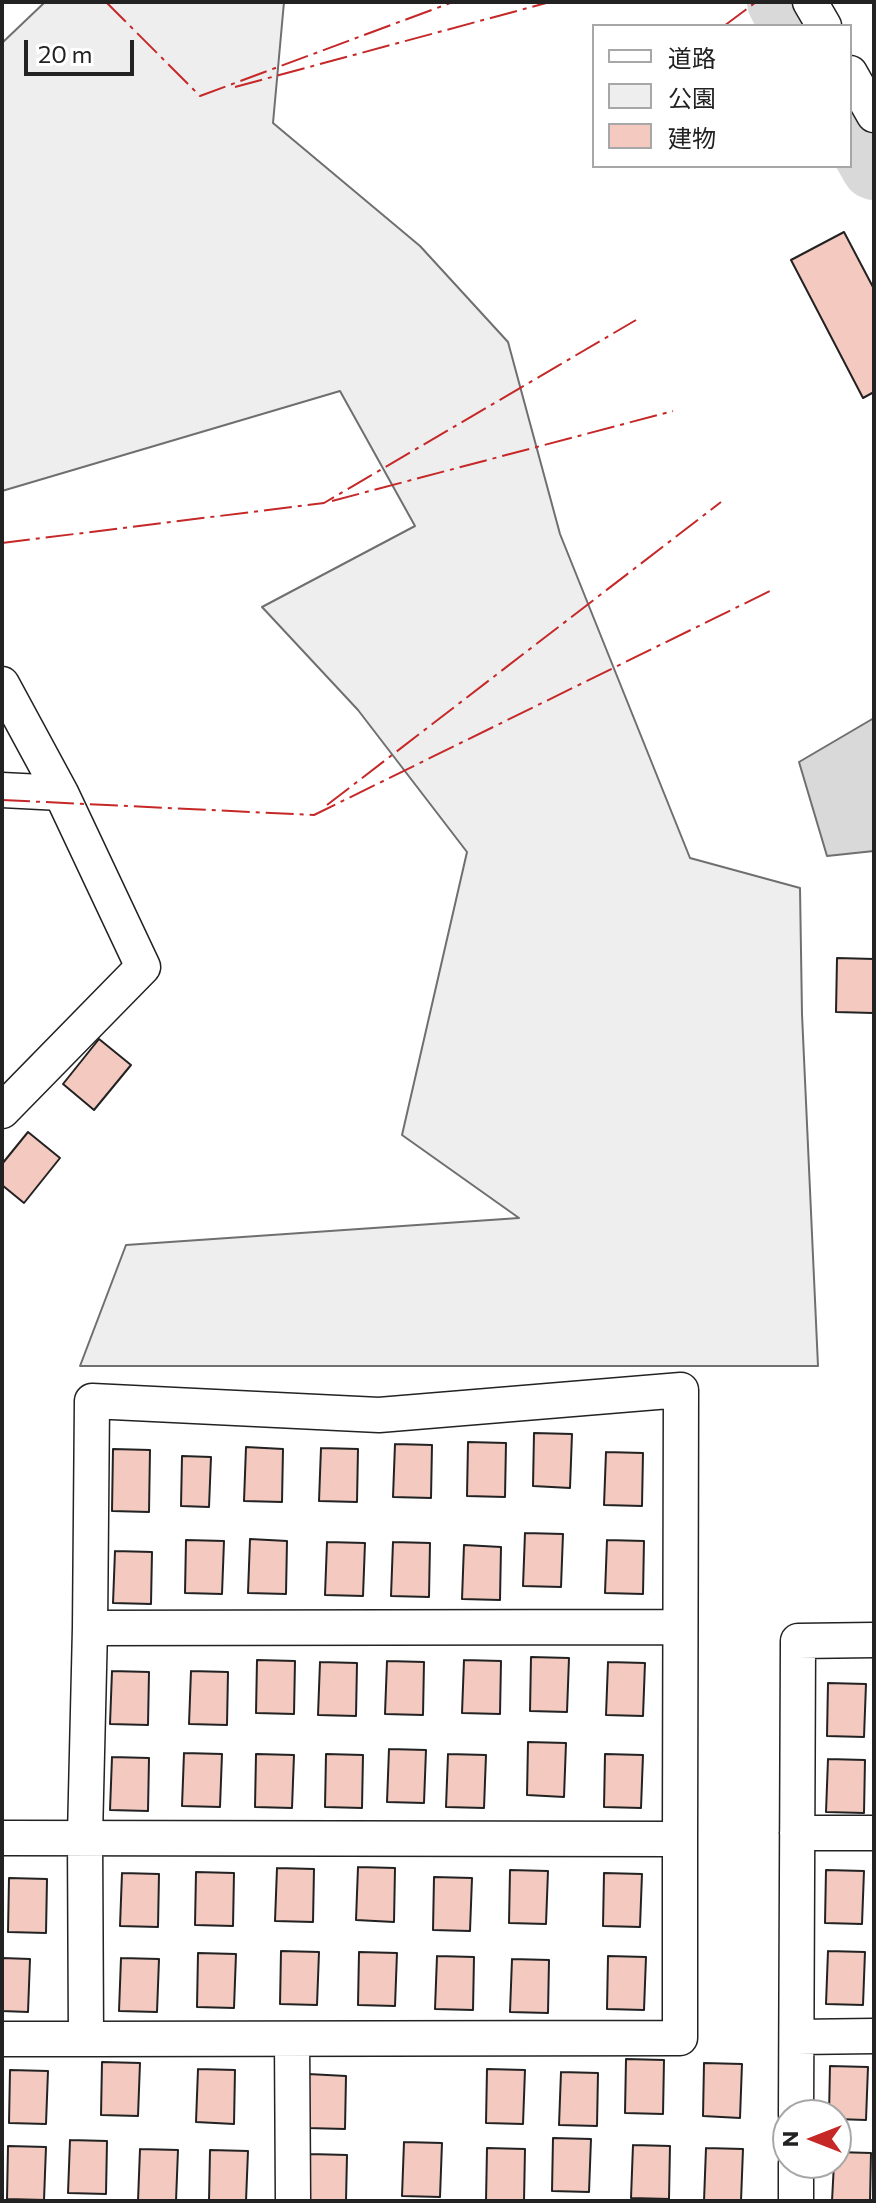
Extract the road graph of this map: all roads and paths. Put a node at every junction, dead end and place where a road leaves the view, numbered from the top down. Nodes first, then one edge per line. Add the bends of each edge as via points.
1 (810, 2) edge
2 (823, 24) edge
3 (852, 76) edge
4 (874, 115) edge
5 (2, 684) edge
6 (2, 790) edge
7 (61, 793) junction
8 (2, 1111) edge
9 (679, 1627) junction
10 (90, 1628) junction
11 (874, 1640) edge
12 (797, 1833) junction
13 (874, 1833) edge
14 (85, 1836) junction
15 (2, 1838) edge
16 (680, 1839) junction
17 (874, 2036) edge
18 (797, 2037) junction
19 (2, 2039) edge
20 (86, 2039) junction
21 (292, 2039) junction
22 (796, 2099) edge
23 (796, 2179) edge
24 (293, 2201) edge
25 (796, 2201) edge

1 - 2 street
3 - 4 street
5 - 7 street
6 - 7 street
7 - 8 street via 143,967
9 - 10 street
9 - 10 street via 681,1390 379,1415 92,1401
9 - 16 street
10 - 14 street
11 - 12 street via 798,1641
12 - 13 street
12 - 18 street
14 - 15 street
14 - 16 street
14 - 20 street
16 - 21 street via 680,2038
17 - 18 street
18 - 22 street
19 - 20 street
20 - 21 street
21 - 24 street
23 - 25 street

